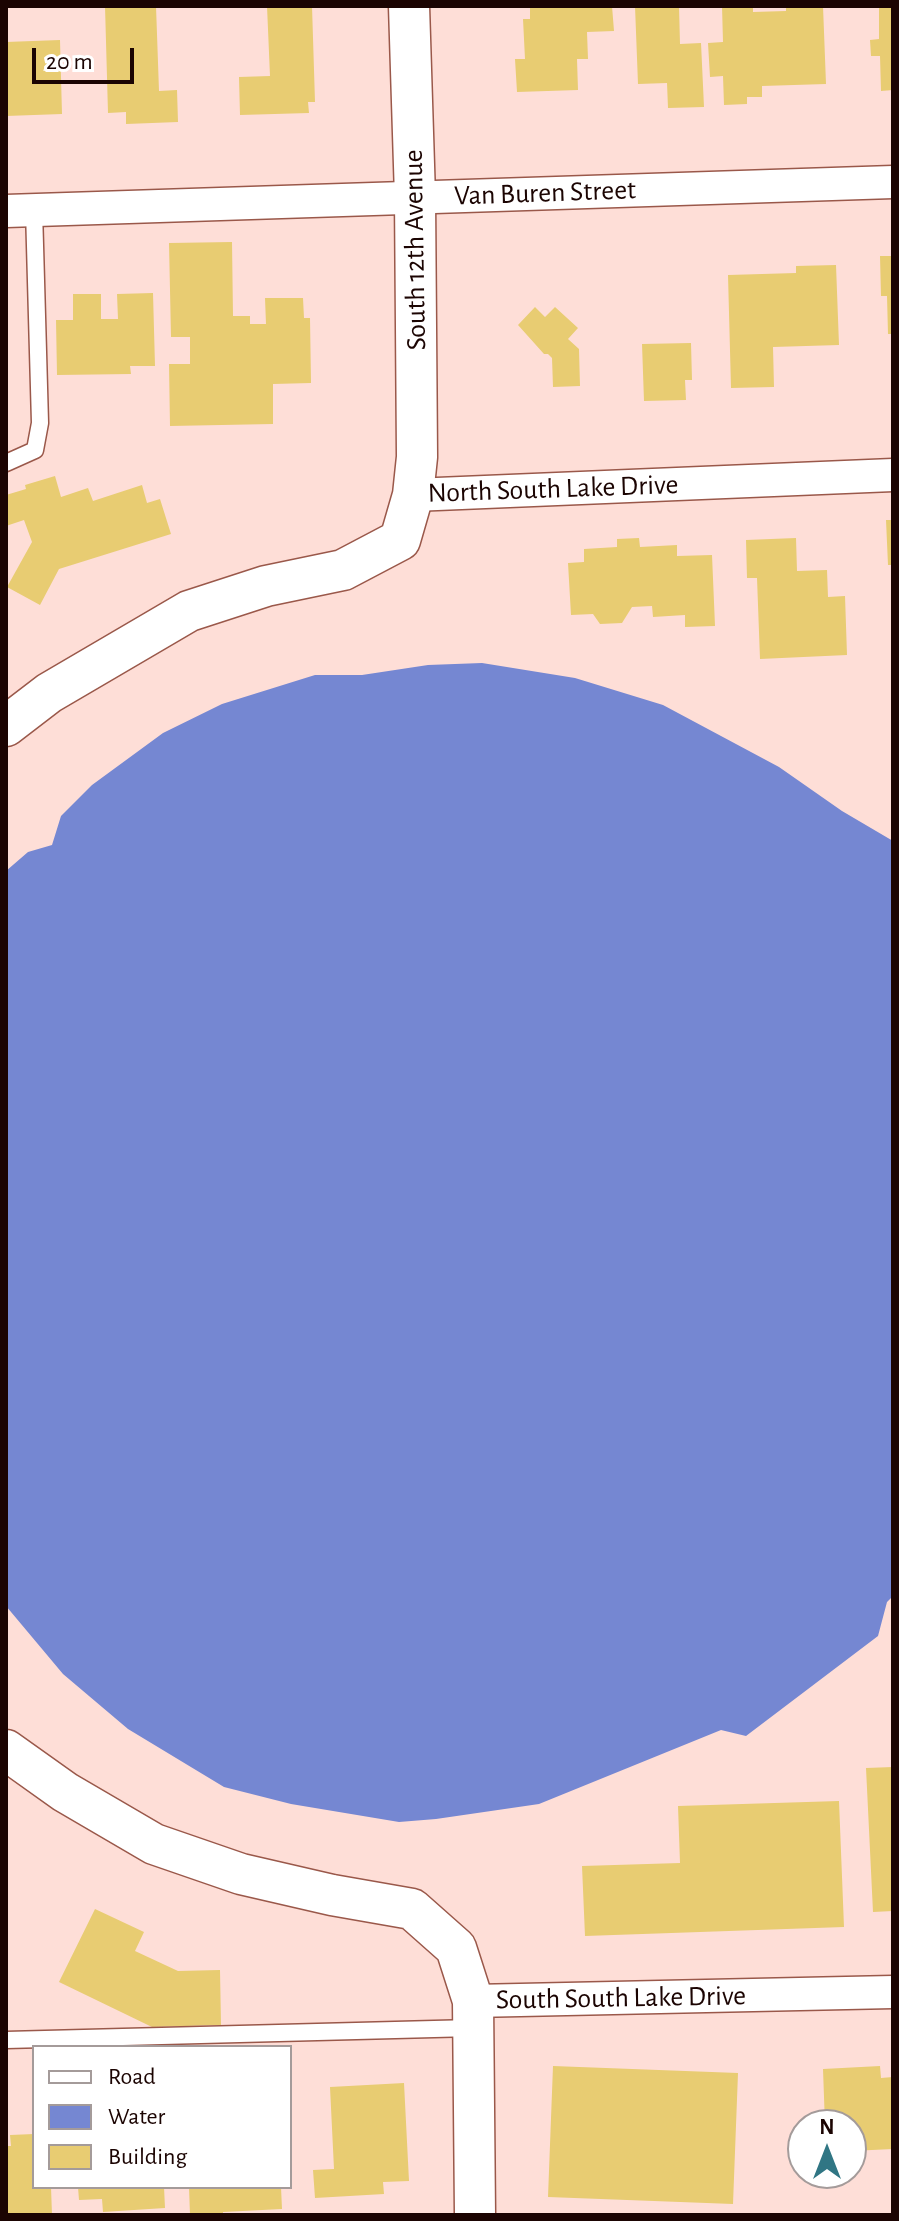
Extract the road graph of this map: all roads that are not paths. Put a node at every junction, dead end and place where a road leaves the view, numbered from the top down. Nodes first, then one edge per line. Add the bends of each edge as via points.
1 (409, 6) edge
2 (893, 182) edge
3 (415, 197) junction
4 (20, 210) edge
5 (6, 463) edge
6 (893, 475) edge
7 (413, 495) junction
8 (6, 726) edge
9 (6, 1750) edge
10 (893, 1992) edge
11 (473, 2014) junction
12 (6, 2040) edge
13 (475, 2215) edge

1 - 3 street, South 12th Avenue
2 - 3 street, Van Buren Street
3 - 4 street, Van Buren Street
3 - 7 street, South 12th Avenue
4 - 5 lane via 40,423 35,450
6 - 7 street, North South Lake Drive
7 - 8 street, North South Lake Drive via 400,540 343,570 266,586 189,611 49,693
9 - 11 street, South South Lake Drive via 154,1844 241,1874 412,1909 456,1948
10 - 11 street, South South Lake Drive
11 - 12 lane
11 - 13 street

